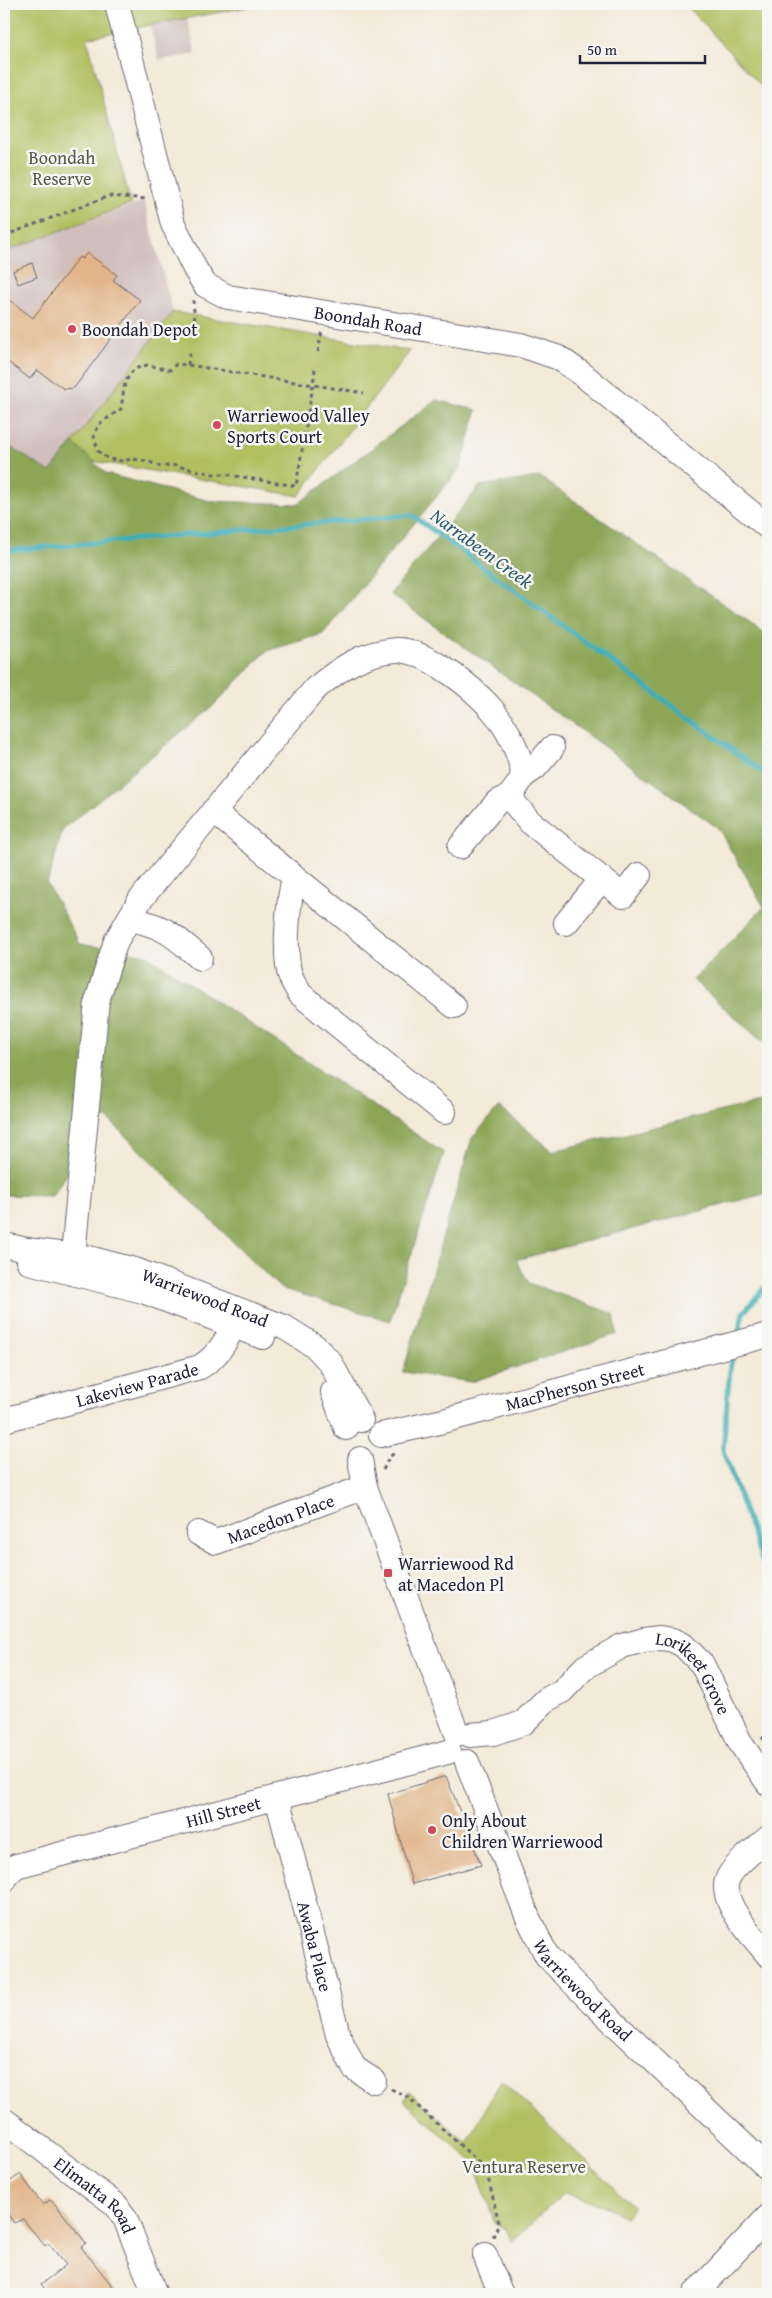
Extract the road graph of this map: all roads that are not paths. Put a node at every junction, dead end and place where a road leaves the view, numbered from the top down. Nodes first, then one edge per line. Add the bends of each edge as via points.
1 (117, 4) edge
2 (768, 526) edge
3 (552, 748) dead end
4 (522, 777) junction
5 (509, 797) junction
6 (213, 811) junction
7 (460, 847) dead end
8 (639, 875) dead end
9 (294, 877) junction
10 (602, 880) junction
11 (129, 919) junction
12 (566, 923) dead end
13 (200, 958) dead end
14 (454, 1006) dead end
15 (444, 1112) dead end
16 (4, 1245) edge
17 (73, 1255) junction
18 (4, 1256) edge
19 (237, 1318) junction
20 (764, 1336) edge
21 (4, 1420) edge
22 (354, 1424) junction
23 (381, 1435) junction
24 (360, 1458) junction
25 (374, 1481) junction
26 (198, 1533) dead end
27 (464, 1747) junction
28 (768, 1783) edge
29 (277, 1797) junction
30 (768, 1838) edge
31 (4, 1881) edge
32 (768, 1955) edge
33 (374, 2081) road end
34 (4, 2120) edge
35 (768, 2168) edge
36 (768, 2217) edge
37 (485, 2255) road end
38 (155, 2294) edge
39 (501, 2294) edge
40 (695, 2294) edge

1 - 2 street, Boondah Road via 173,224 205,285 228,297 520,345 559,358
3 - 4 street via 535,768
4 - 5 street
4 - 6 street via 522,764 514,744 502,722 481,698 448,672 417,654 397,650 365,656 339,668 315,689
5 - 7 street via 497,802
5 - 10 street via 530,822
6 - 9 street
6 - 11 street via 140,900
8 - 10 street via 622,896
9 - 14 street
9 - 15 street via 290,899 288,967 291,980 300,994
10 - 12 street
11 - 13 street via 152,923 167,930
11 - 17 street via 116,941 97,1001
16 - 17 street, Warriewood Road
17 - 19 street, Warriewood Road via 135,1270
18 - 19 street, Warriewood Road
19 - 21 street, Lakeview Parade via 221,1348 210,1362 200,1367
19 - 22 street, Warriewood Road via 289,1347 314,1366
20 - 23 street, MacPherson Street
22 - 23 street via 374,1424
22 - 24 street via 342,1439 345,1450
23 - 24 street via 376,1452
24 - 25 street, Warriewood Road
25 - 26 street, Macedon Place via 216,1542
25 - 27 street, Warriewood Road
27 - 28 street, Lorikeet Grove via 520,1741 542,1729 560,1706 562,1691 585,1667 622,1646 660,1638 683,1645 702,1664 741,1744
27 - 29 street, Hill Street
27 - 35 street, Warriewood Road via 528,1918 547,1956
29 - 31 street, Hill Street via 16,1866
29 - 33 street, Awaba Place via 338,2035 354,2068
30 - 32 street via 729,1875 724,1887 728,1901
34 - 38 street, Elimatta Road via 116,2205 125,2218
36 - 40 street
37 - 39 street

